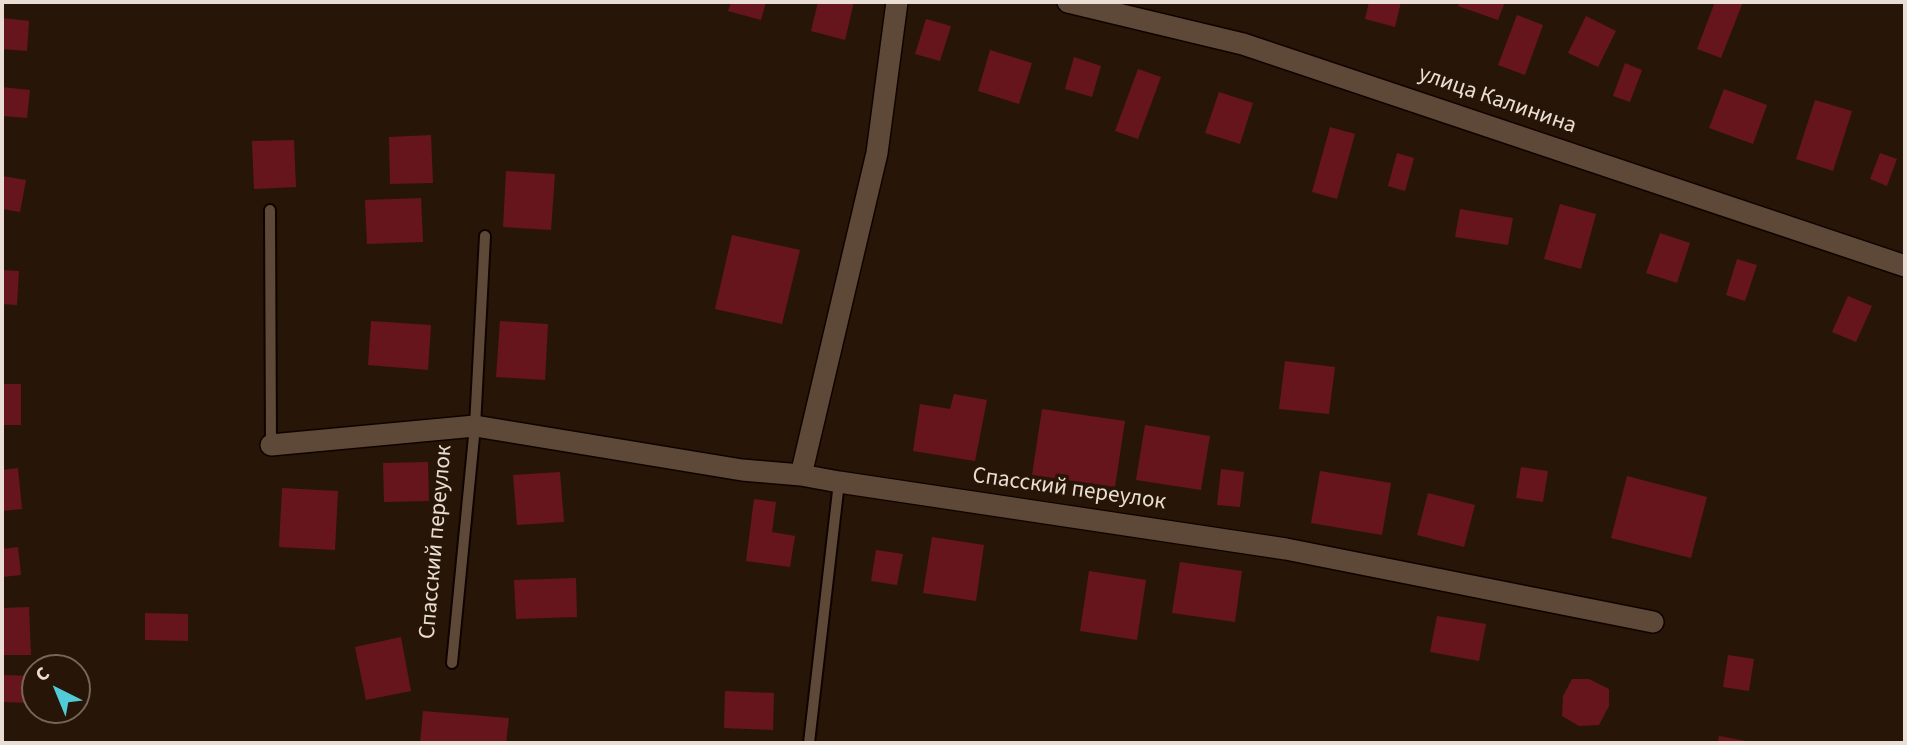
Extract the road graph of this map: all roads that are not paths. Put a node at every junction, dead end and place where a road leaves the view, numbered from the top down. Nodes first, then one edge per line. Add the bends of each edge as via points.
1 (897, 2) edge
2 (1068, 2) edge
3 (270, 209) dead end
4 (485, 236) dead end
5 (1905, 266) edge
6 (475, 426) junction
7 (271, 445) joint
8 (801, 475) junction
9 (839, 482) junction
10 (1653, 622) dead end
11 (452, 663) dead end
12 (809, 743) edge

1 - 8 street via 877,153
2 - 5 street, улица Калинина via 1244,44
3 - 7 lane
4 - 6 lane, Спасский переулок
6 - 7 street, Спасский переулок
6 - 8 street, Спасский переулок via 742,470
6 - 11 lane, Спасский переулок
8 - 9 street, Спасский переулок
9 - 10 street, Спасский переулок via 1286,549
9 - 12 lane

